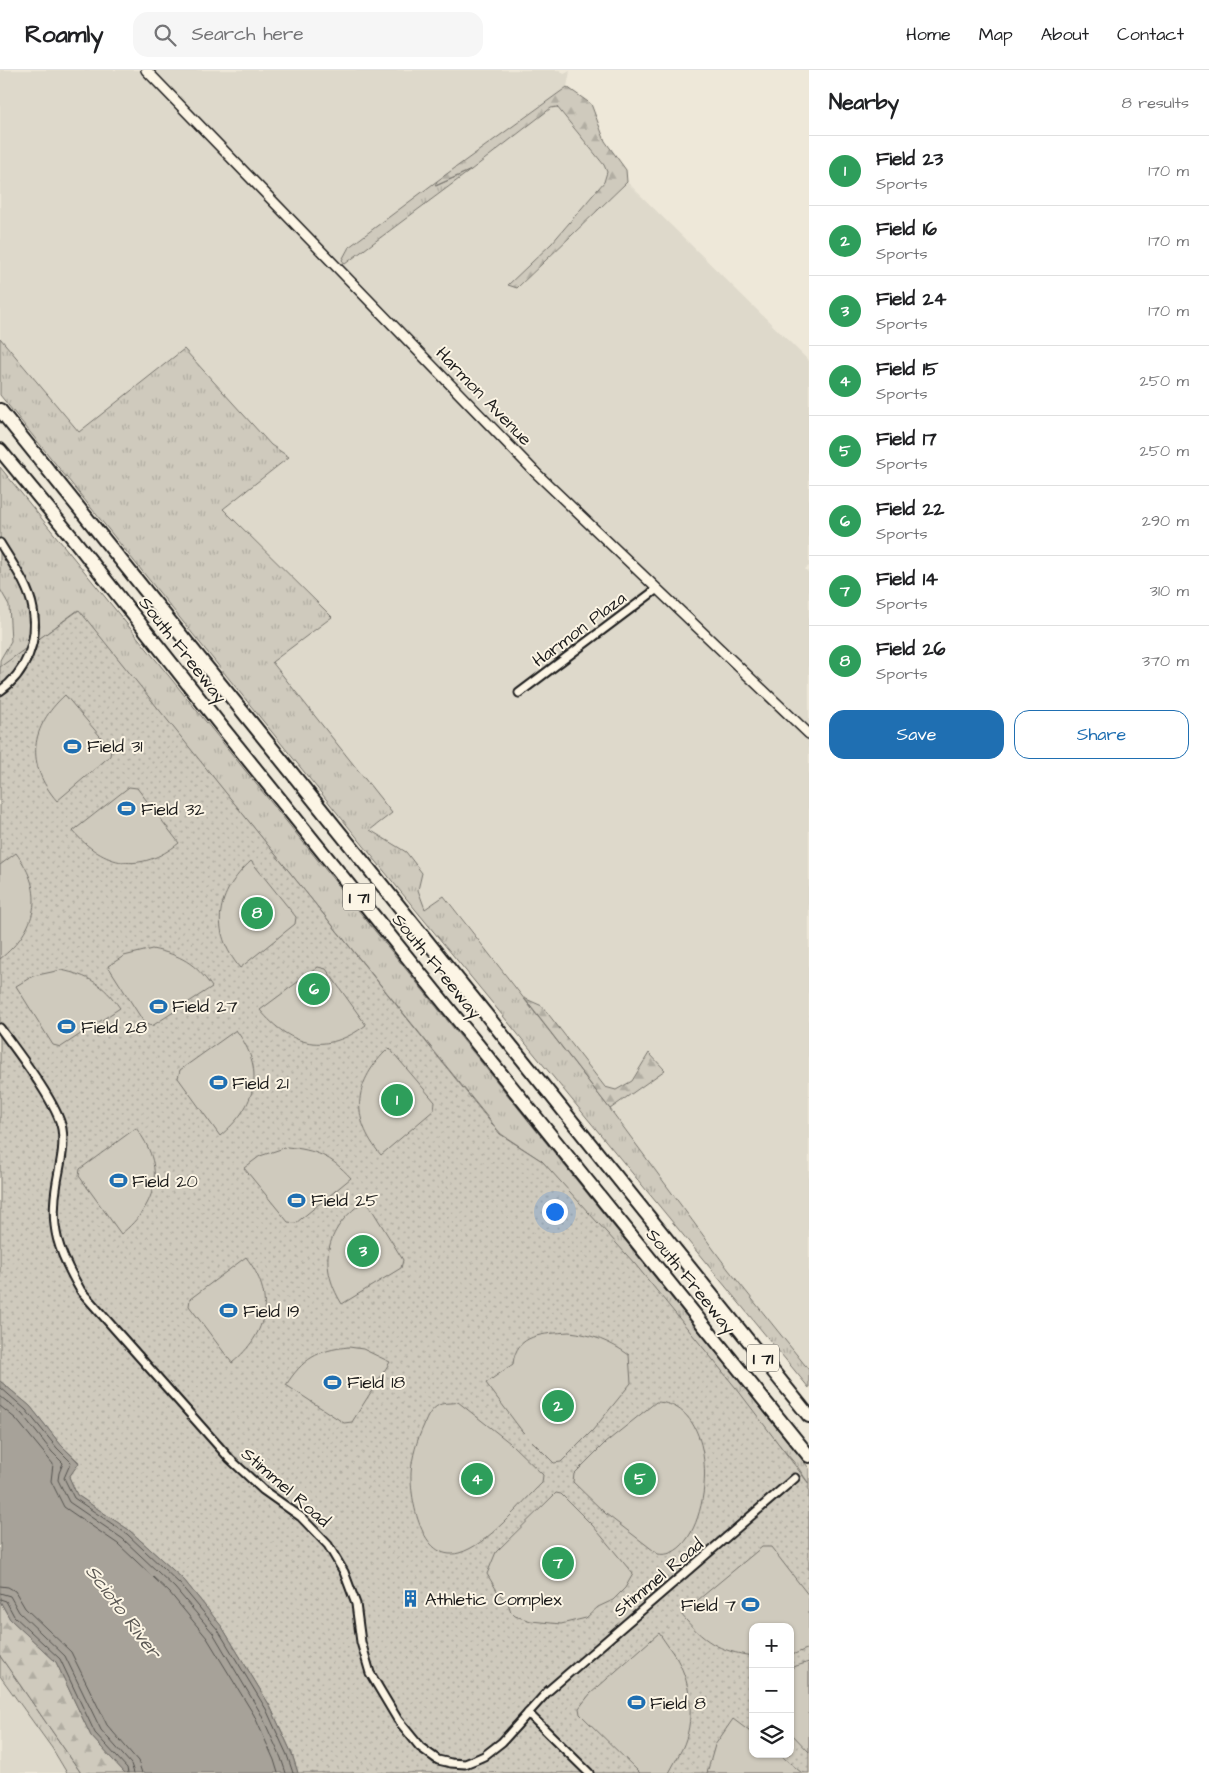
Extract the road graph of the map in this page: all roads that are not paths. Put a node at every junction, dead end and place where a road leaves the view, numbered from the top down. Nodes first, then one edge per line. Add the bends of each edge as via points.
1 (146, 70) edge
2 (0, 410) edge
3 (0, 450) edge
4 (0, 543) edge
5 (657, 589) junction
6 (0, 691) edge
7 (519, 693) dead end
8 (809, 734) edge
9 (0, 1028) edge
10 (809, 1416) edge
11 (809, 1456) edge
12 (795, 1478) dead end
13 (528, 1713) junction
14 (589, 1773) edge

1 - 5 main road, Harmon Avenue via 508,445
2 - 10 highway, South Freeway / I 71
3 - 11 highway, South Freeway / I 71
4 - 6 street via 33,608 34,632 31,650 21,669
5 - 7 street, Harmon Plaza
5 - 8 main road, Harmon Avenue
9 - 13 street, Stimmel Road via 60,1118 63,1144 53,1201 58,1246 66,1265 81,1291 230,1459 263,1490 301,1517 328,1545 344,1572 356,1604 361,1642 370,1673 398,1720 420,1747 438,1760 465,1764 484,1756 502,1742
12 - 13 street, Stimmel Road via 548,1691
13 - 14 street

